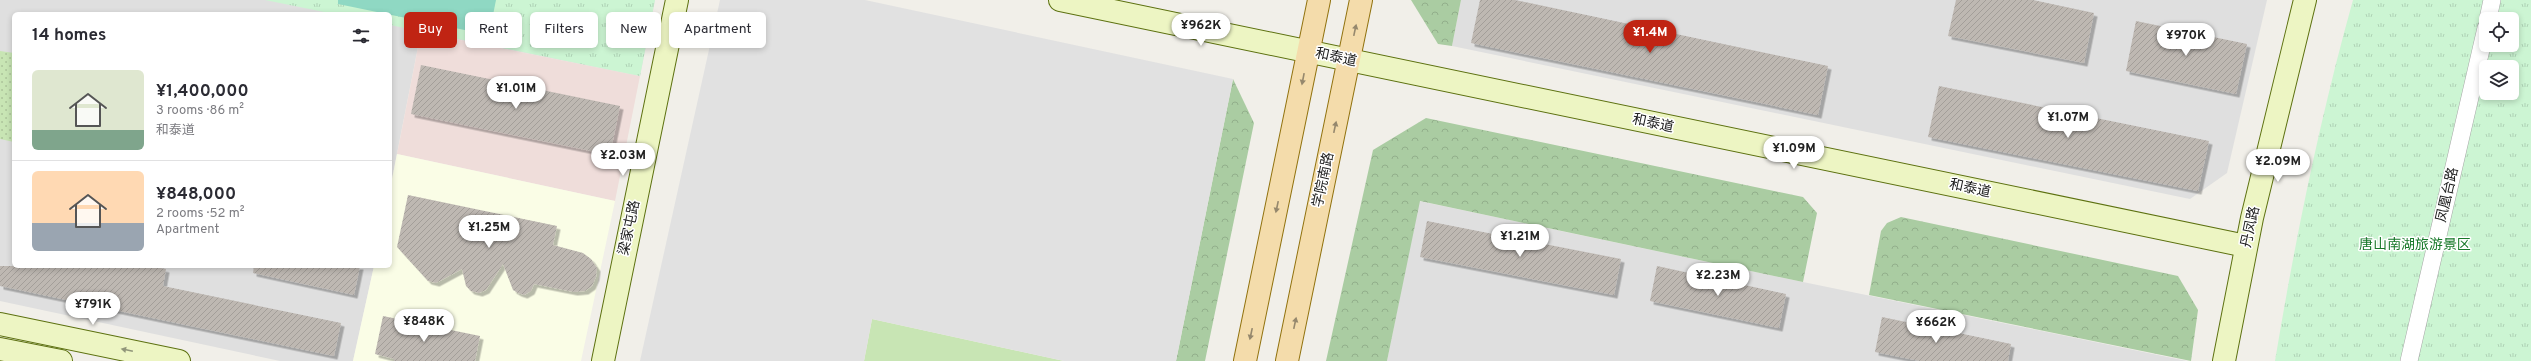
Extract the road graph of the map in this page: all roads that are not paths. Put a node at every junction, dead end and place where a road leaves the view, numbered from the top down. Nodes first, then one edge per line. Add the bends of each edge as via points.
1 (676, 0) edge
2 (1060, 0) edge
3 (1319, 0) edge
4 (1361, 0) edge
5 (2305, 0) edge
6 (2492, 0) edge
7 (2489, 12) edge
8 (1308, 52) junction
9 (2480, 52) edge
10 (1349, 60) junction
11 (2246, 246) junction
12 (0, 324) edge
13 (0, 349) edge
14 (61, 361) edge
15 (179, 361) edge
16 (602, 361) edge
17 (1245, 361) edge
18 (1287, 361) edge
19 (2224, 361) edge
20 (2409, 361) edge

1 - 16 street, 梁家屯路
2 - 8 street, 和泰道
3 - 8 main road
10 -> 4 main road, 学院南路
5 - 11 street, 丹凤路
6 - 7 street
8 - 10 street, 和泰道
8 -> 17 main road
9 - 20 street, 凤凰台路
10 - 11 street, 和泰道
18 -> 10 main road, 学院南路
11 - 19 street, 丹凤路
15 -> 12 street
13 - 14 street

